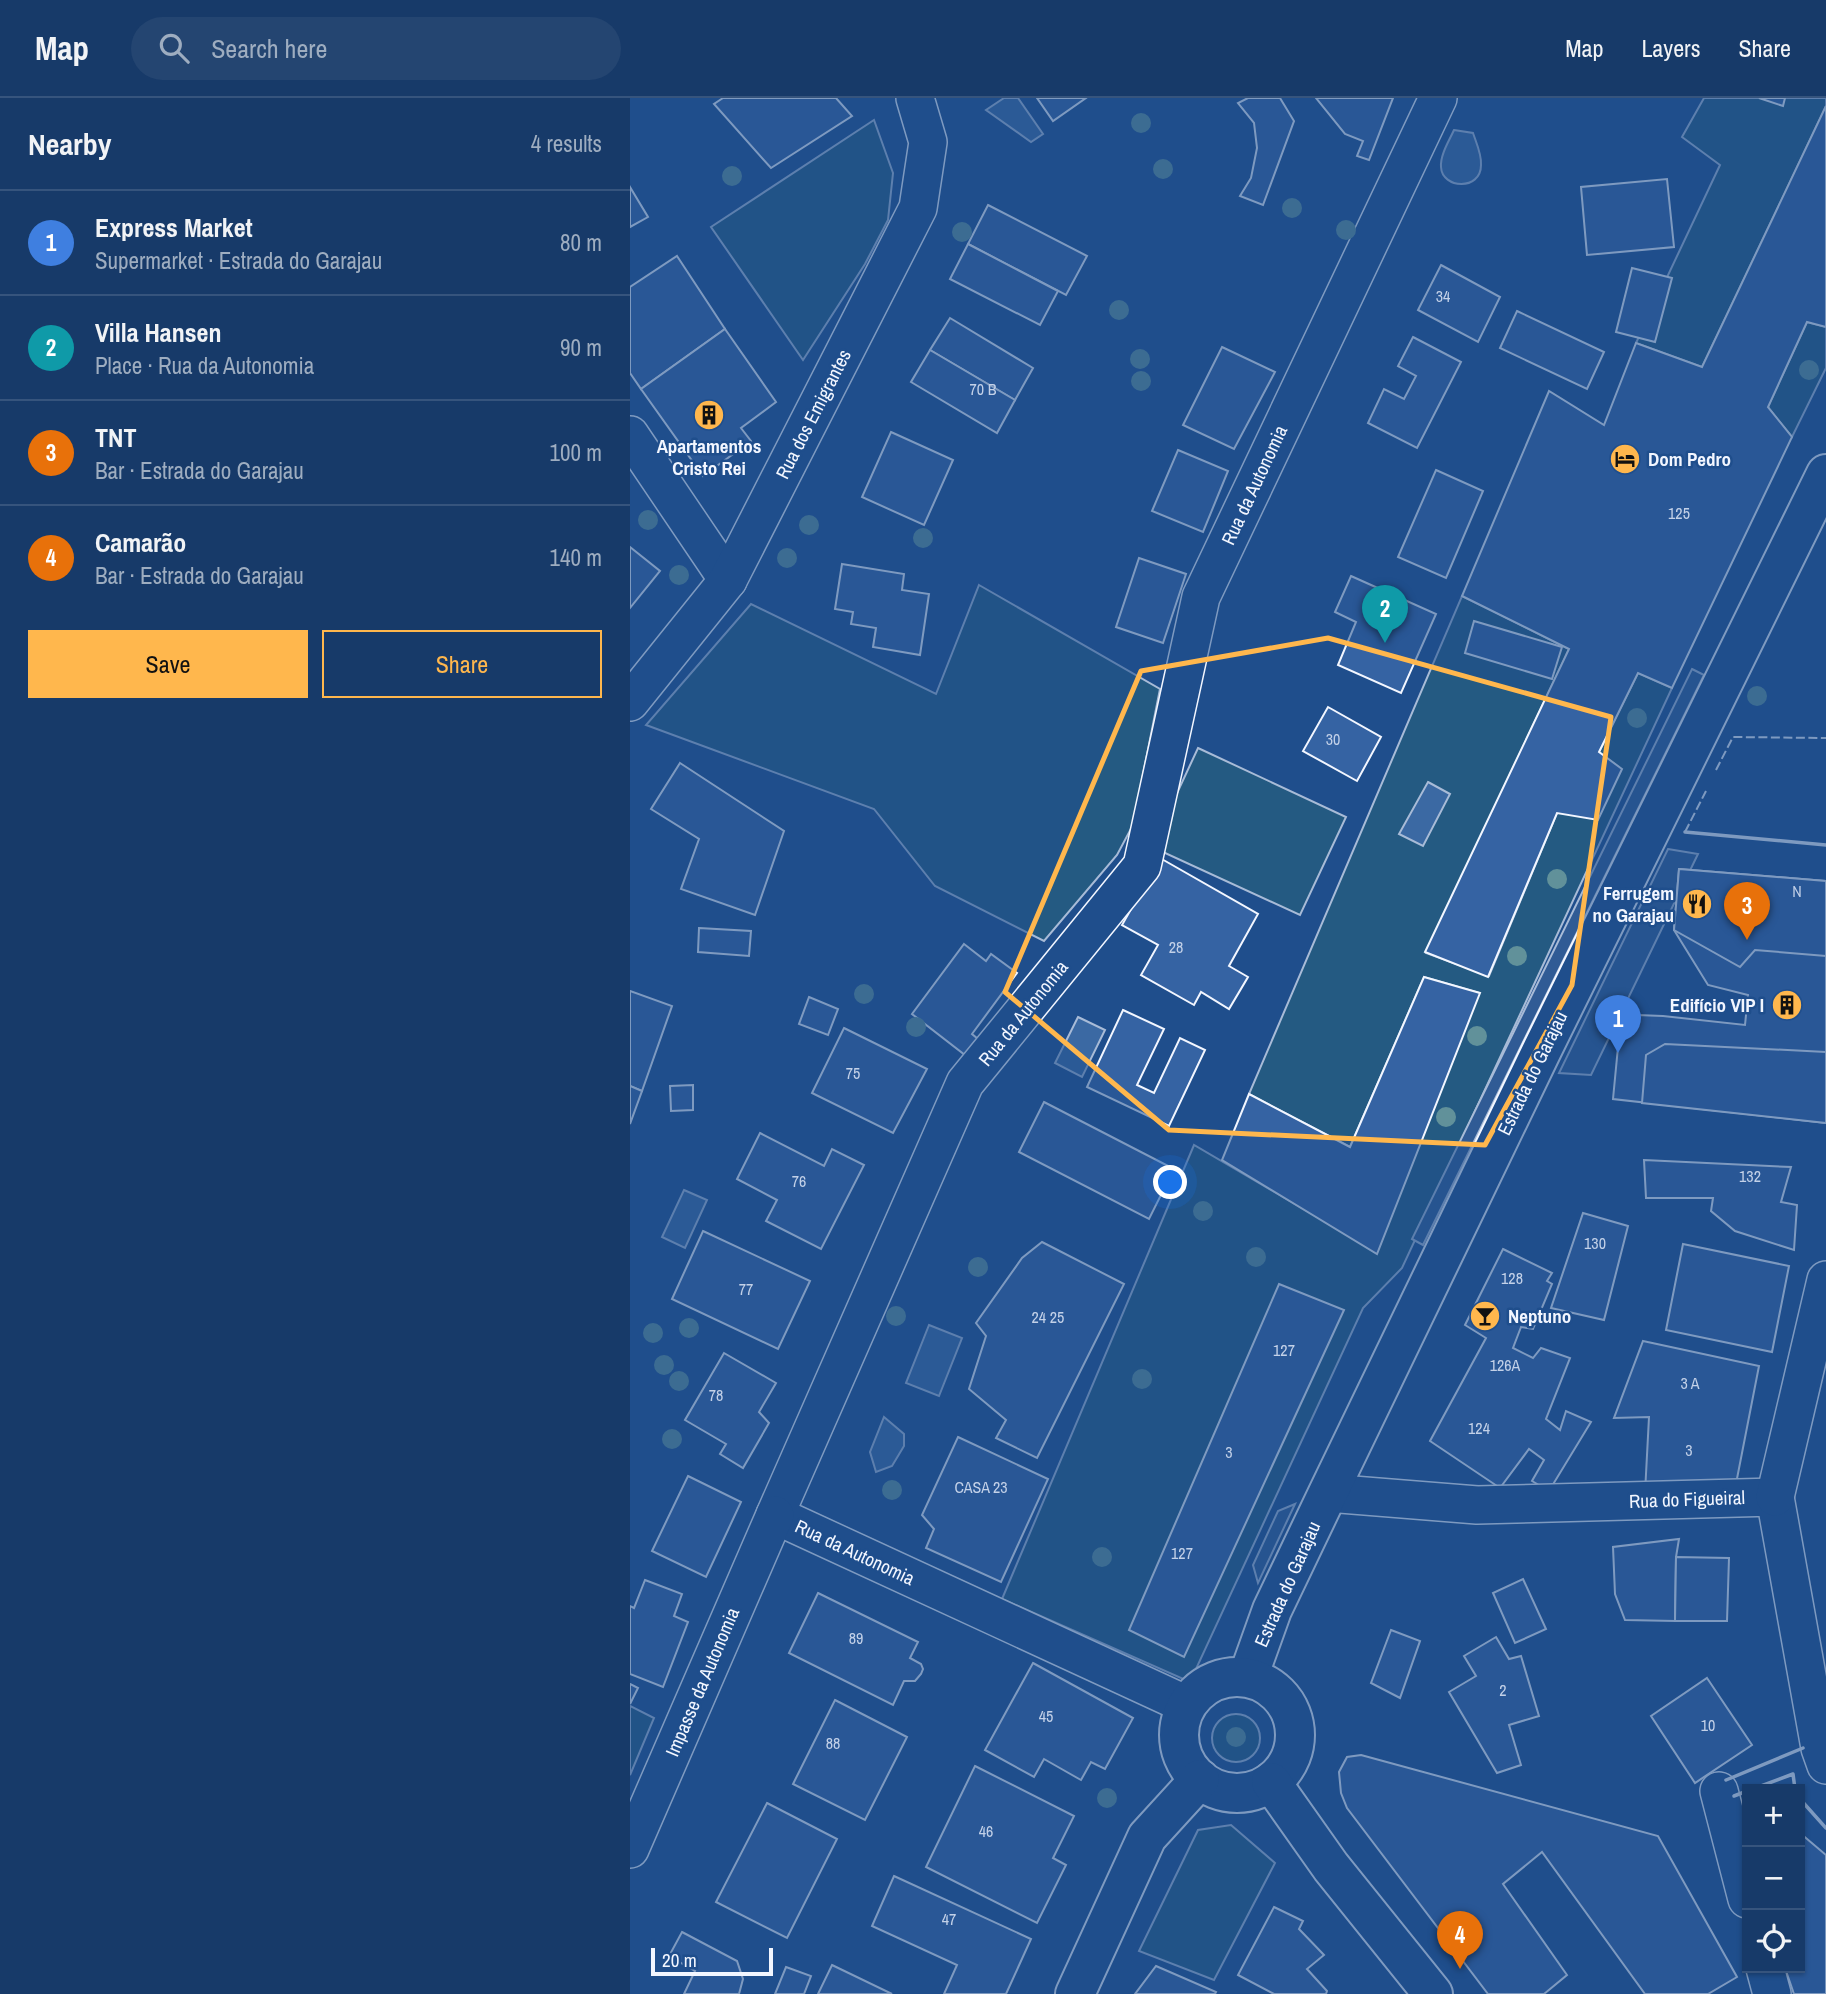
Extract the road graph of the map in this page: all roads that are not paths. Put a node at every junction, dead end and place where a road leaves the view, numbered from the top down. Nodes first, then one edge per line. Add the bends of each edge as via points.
1 (915, 98) edge
2 (1438, 98) edge
3 (630, 435) edge
4 (1826, 474) edge
5 (729, 580) junction
6 (630, 702) edge
7 (1826, 1280) edge
8 (1328, 1493) junction
9 (1775, 1497) junction
10 (775, 1516) junction
11 (1248, 1677) junction
12 (1187, 1705) junction
13 (1826, 1765) edge
14 (1200, 1779) junction
15 (1271, 1782) junction
16 (1719, 1791) dead end
17 (630, 1849) edge
18 (1742, 1880) edge
19 (1766, 1973) edge
20 (1075, 1994) edge
21 (1433, 1994) edge
22 (1772, 1994) edge

1 - 5 street, Rua dos Emigrantes via 928,142 918,208
2 - 10 street, Rua da Autonomia via 1201,597 1142,866 965,1083
3 - 5 street
4 - 8 street, Estrada do Garajau
5 - 6 street, Rua dos Emigrantes
7 - 9 street
8 - 9 street, Rua do Figueiral via 1477,1505
8 - 11 street, Estrada do Garajau via 1272,1610
9 - 13 street
10 - 12 street, Rua da Autonomia
10 - 17 street, Impasse da Autonomia
11 - 12 street via 1224,1678 1202,1688
11 - 15 street via 1269,1686 1285,1702 1294,1722 1294,1745 1287,1766
12 - 14 street via 1180,1745
14 - 15 street via 1229,1792 1251,1791
14 - 20 street via 1147,1837
15 - 21 street via 1331,1867
16 - 18 street
19 - 22 street

